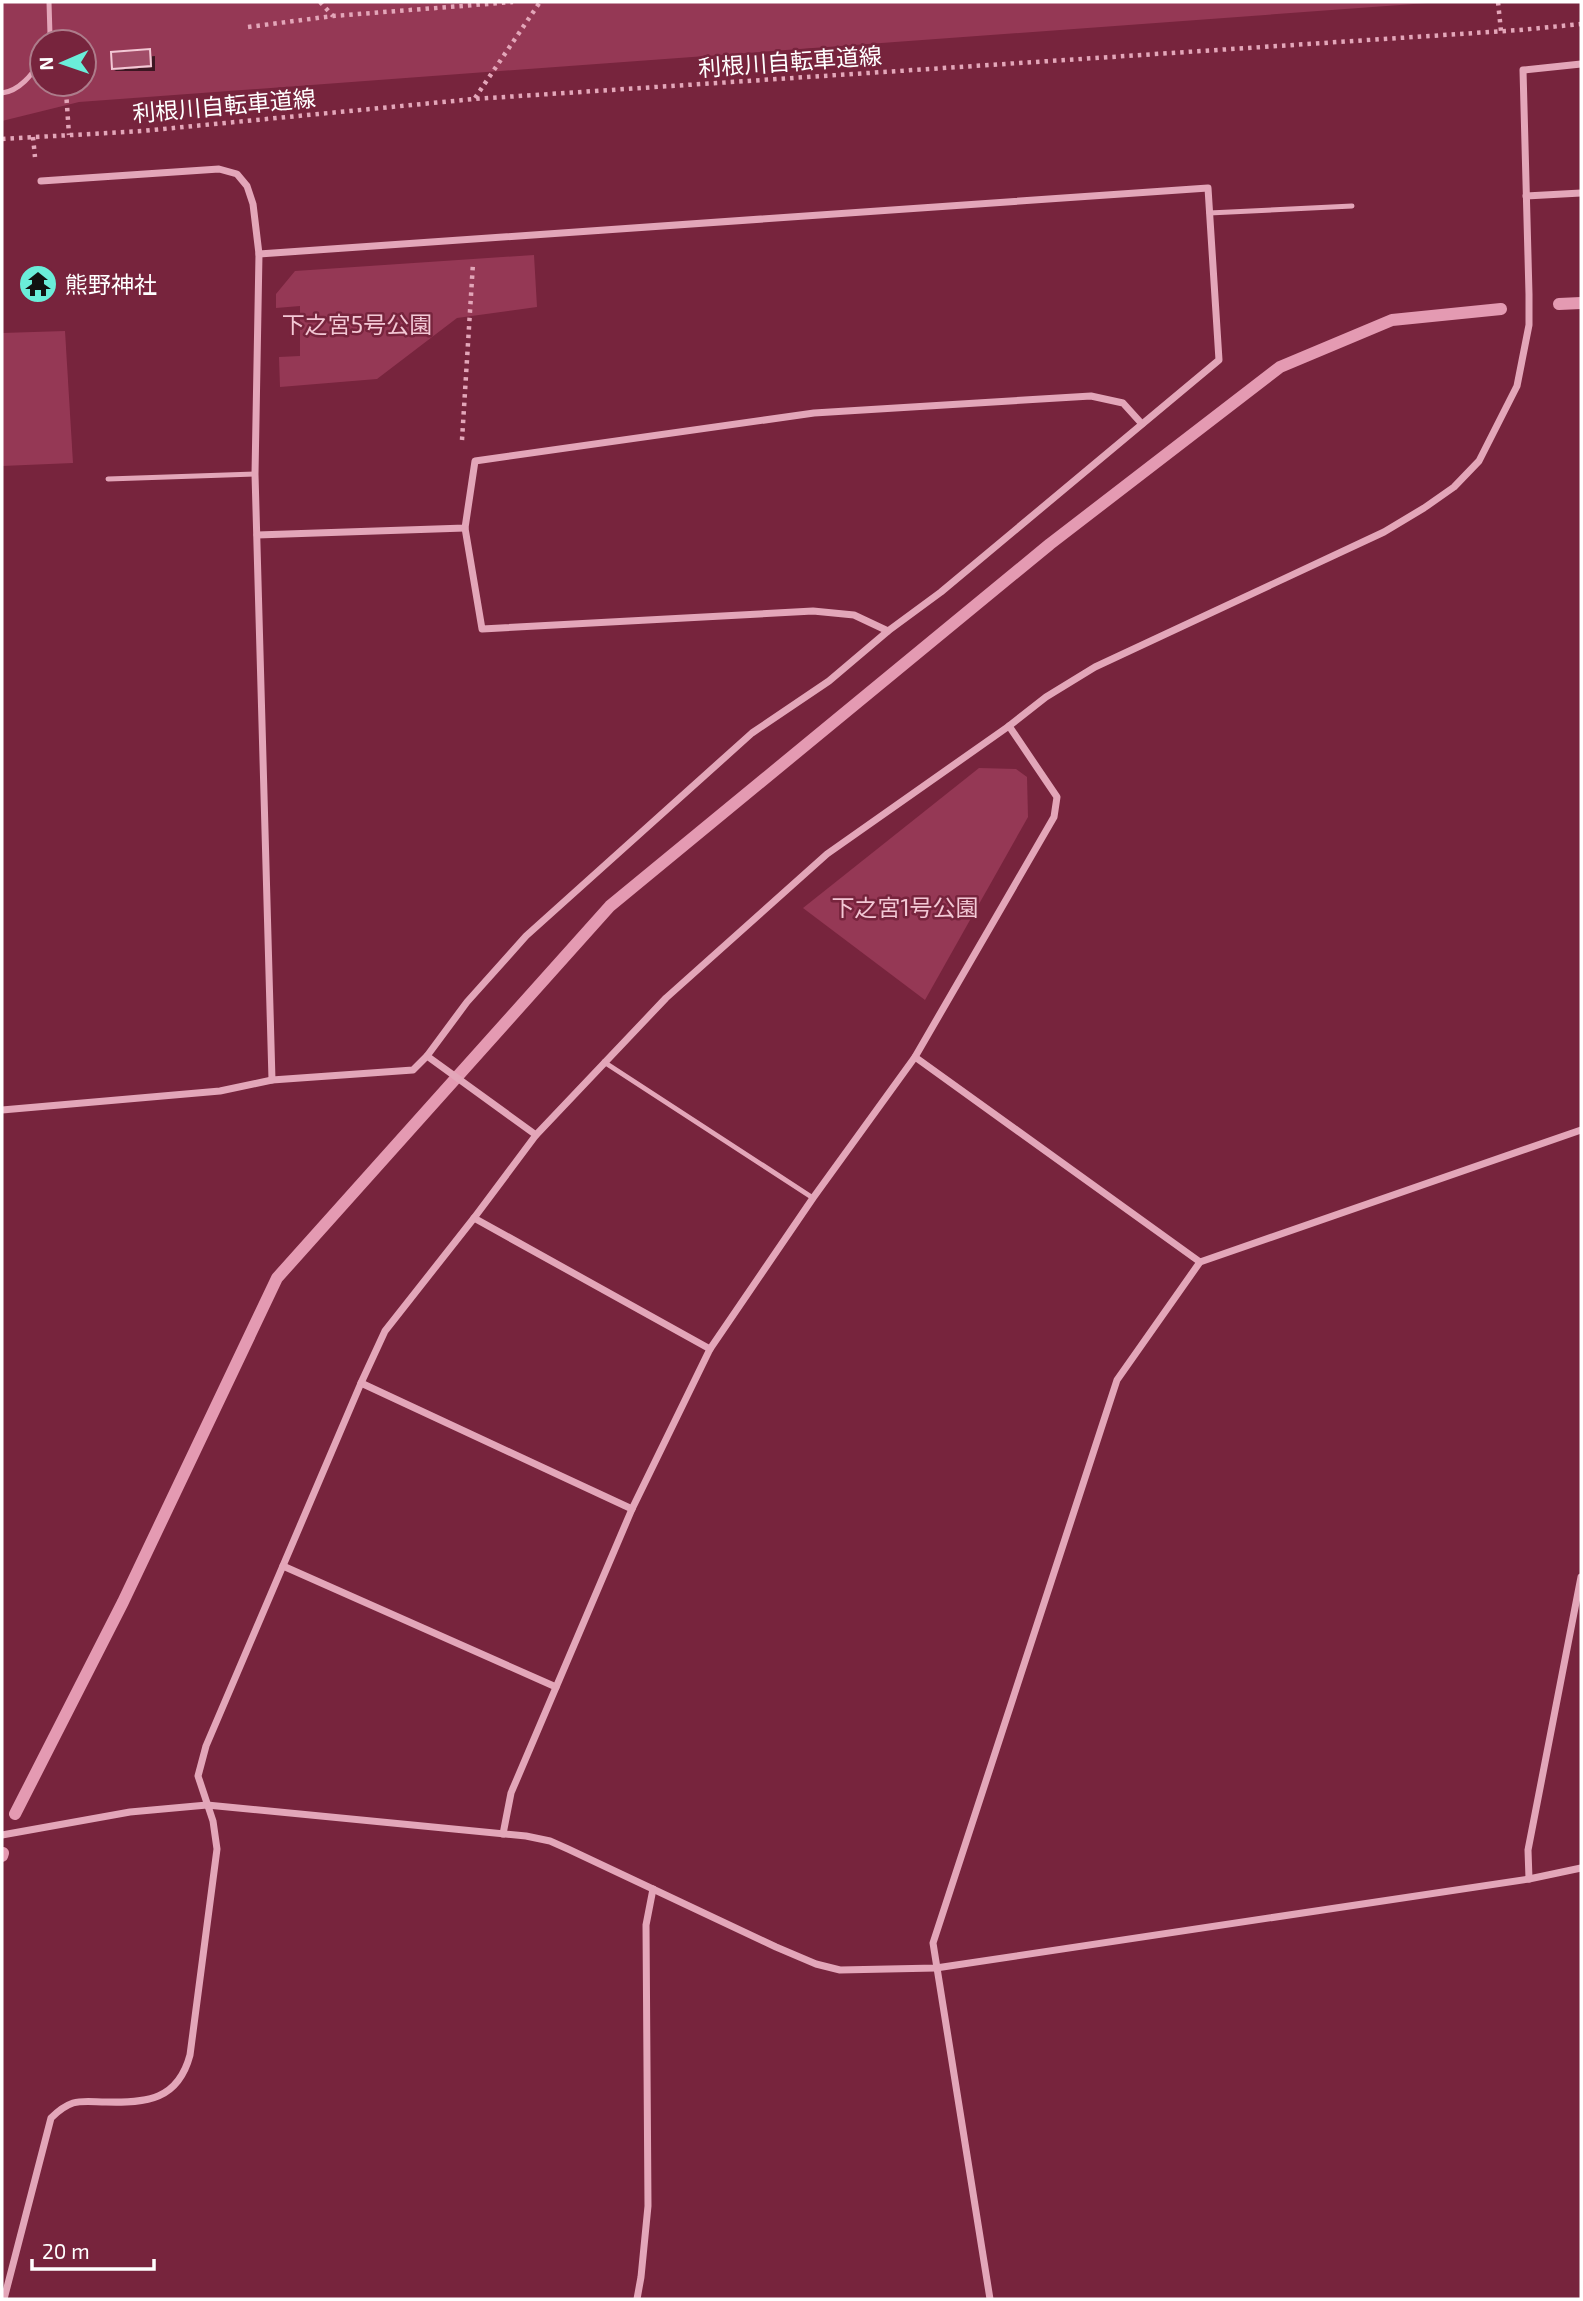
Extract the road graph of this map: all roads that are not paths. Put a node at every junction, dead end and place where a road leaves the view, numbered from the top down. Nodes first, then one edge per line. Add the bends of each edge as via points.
1 (49, 2) edge
2 (48, 28) edge
3 (1581, 64) edge
4 (28, 79) edge
5 (2, 93) edge
6 (41, 181) dead end
7 (1581, 193) edge
8 (1526, 197) junction
9 (1352, 206) dead end
10 (1209, 213) junction
11 (259, 254) junction
12 (1142, 424) junction
13 (255, 474) junction
14 (108, 479) dead end
15 (465, 528) junction
16 (257, 534) junction
17 (888, 631) junction
18 (1009, 726) junction
19 (427, 1056) junction
20 (915, 1057) junction
21 (604, 1062) junction
22 (272, 1080) junction
23 (2, 1110) edge
24 (1581, 1130) edge
25 (536, 1135) junction
26 (813, 1198) junction
27 (474, 1218) junction
28 (1200, 1262) junction
29 (709, 1349) junction
30 (361, 1383) junction
31 (632, 1509) junction
32 (283, 1566) junction
33 (1581, 1577) edge
34 (556, 1687) junction
35 (207, 1805) junction
36 (503, 1834) junction
37 (2, 1835) edge
38 (1581, 1868) edge
39 (1529, 1879) junction
40 (653, 1889) junction
41 (936, 1968) junction
42 (4, 2299) edge
43 (637, 2299) edge
44 (990, 2299) edge

1 - 2 lane
3 - 8 street via 1523,70
4 - 5 lane
6 - 11 street via 219,169 237,174 253,204
7 - 8 street
8 - 18 street via 1529,325 1517,386 1479,461 1454,487 1384,532 1095,667
9 - 10 lane
10 - 11 street via 1208,188
10 - 12 street via 1219,360
11 - 13 street
12 - 15 street via 1123,403 1091,396 814,414 475,461
12 - 17 street
13 - 14 lane
13 - 16 street
15 - 16 street
15 - 17 street via 482,629 813,611 854,615
16 - 22 street
17 - 19 street via 829,681 752,733 526,936 467,1002
18 - 20 street via 1056,797 1054,817
18 - 21 street via 827,854 666,998
19 - 22 street via 413,1070
19 - 25 street
20 - 26 street
20 - 28 street
21 - 25 street
21 - 26 lane
22 - 23 street via 220,1091
24 - 28 street
25 - 27 street
26 - 29 street
27 - 29 street
27 - 30 street via 385,1331
28 - 41 street via 1117,1380 935,1932
29 - 31 street
30 - 31 street
30 - 32 street
31 - 34 street
32 - 34 street
32 - 35 street via 206,1746 198,1776
33 - 39 street via 1528,1850
34 - 36 street via 511,1793
35 - 36 street
35 - 37 street via 130,1812
35 - 42 street via 217,1849 186,2070 167,2093 151,2099 73,2103 51,2118
36 - 40 street via 550,1841
38 - 39 street
39 - 41 street
40 - 41 street via 816,1964 840,1970
40 - 43 street via 646,1925 648,2206
41 - 44 street

